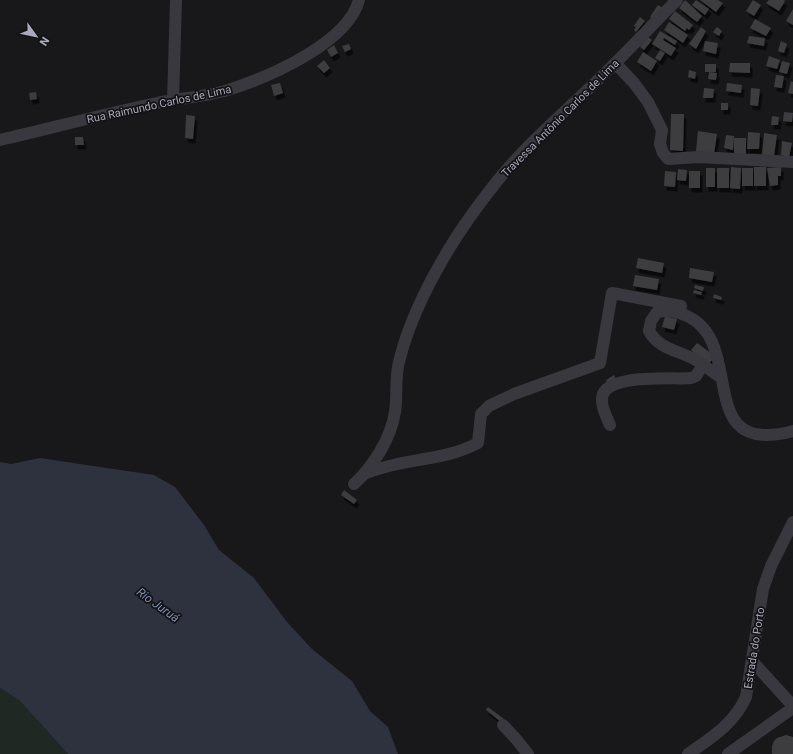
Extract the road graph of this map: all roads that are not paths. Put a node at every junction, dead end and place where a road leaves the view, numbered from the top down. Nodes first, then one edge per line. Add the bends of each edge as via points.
1 (176, 0) edge
2 (359, 0) edge
3 (677, 0) edge
4 (615, 63) junction
5 (173, 100) junction
6 (0, 140) edge
7 (793, 162) edge
8 (680, 312) junction
9 (703, 365) junction
10 (720, 377) junction
11 (610, 425) dead end
12 (793, 431) edge
13 (366, 473) junction
14 (354, 484) dead end
15 (793, 522) edge
16 (752, 660) junction
17 (793, 707) edge
18 (503, 725) dead end
19 (528, 754) edge
20 (688, 754) edge
21 (728, 754) edge

1 - 5 street
2 - 5 street, Rua Raimundo Carlos de Lima via 344,28 310,54 233,89
3 - 4 street, Travessa Antônio Carlos de Lima
4 - 7 street via 648,102 662,130 660,144 668,159 698,157
4 - 13 street, Travessa Antônio Carlos de Lima via 499,179 444,258 409,328 399,360 392,423 375,461
5 - 6 street, Rua Raimundo Carlos de Lima
8 - 9 street via 657,312 651,321 649,331 653,339 660,344
8 - 10 street via 700,324 710,336 716,348
8 - 13 street via 681,306 612,293 600,363 514,394 489,406 481,414 478,443 465,450 440,458 393,465
9 - 10 street
9 - 11 street via 696,376 691,378 636,379 613,385 604,391 602,400
10 - 12 street via 734,422 759,435
13 - 14 street, Travessa Antônio Carlos de Lima
15 - 16 street, Estrada do Porto via 771,566 763,589
16 - 17 street
16 - 20 street, Estrada do Porto via 746,697 741,710 731,722
17 - 21 street
18 - 19 street

